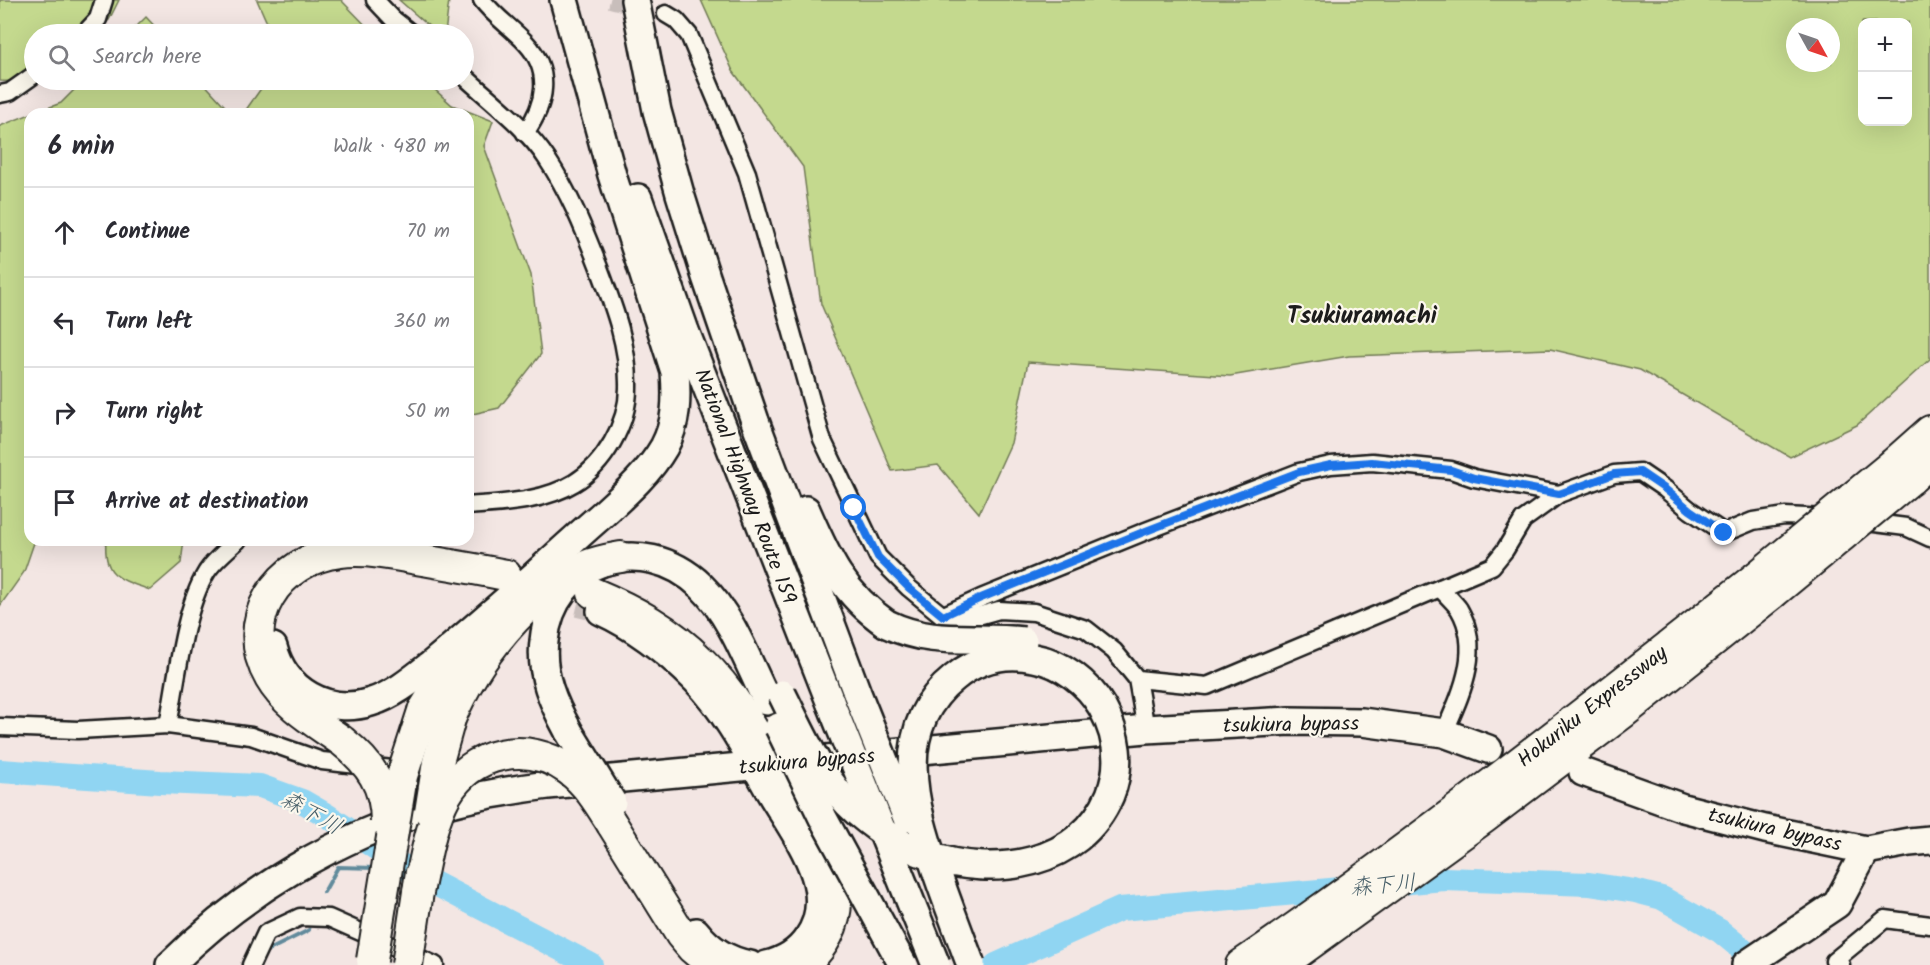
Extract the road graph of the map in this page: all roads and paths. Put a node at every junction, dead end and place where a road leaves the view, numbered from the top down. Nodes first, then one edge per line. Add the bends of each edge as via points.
1 (104, 0) edge
2 (375, 0) edge
3 (482, 0) edge
4 (564, 0) edge
5 (575, 0) edge
6 (635, 0) edge
7 (666, 14) tunnel mouth
8 (93, 24) edge
9 (399, 24) edge
10 (24, 82) edge
11 (474, 85) edge
12 (0, 94) edge
13 (525, 133) junction
14 (706, 277) junction
15 (1930, 431) edge
16 (1911, 468) edge
17 (1559, 494) junction
18 (474, 506) edge
19 (1930, 538) edge
20 (232, 546) edge
21 (621, 557) junction
22 (556, 566) junction
23 (504, 586) junction
24 (1440, 588) junction
25 (591, 599) tunnel mouth
26 (943, 616) junction
27 (466, 647) junction
28 (1137, 679) junction
29 (774, 698) junction
30 (437, 715) junction
31 (168, 725) junction
32 (0, 727) edge
33 (1146, 729) junction
34 (1444, 734) junction
35 (1488, 749) dead end
36 (764, 765) junction
37 (1583, 772) dead end
38 (436, 807) junction
39 (618, 823) junction
40 (1930, 840) edge
41 (1866, 850) junction
42 (382, 888) junction
43 (418, 892) junction
44 (1930, 925) edge
45 (371, 962) edge
46 (1258, 962) edge
47 (170, 965) edge
48 (251, 965) edge
49 (407, 965) edge
50 (435, 965) edge
51 (712, 965) edge
52 (750, 965) edge
53 (767, 965) edge
54 (802, 965) edge
55 (903, 965) edge
56 (936, 965) edge
57 (964, 965) edge
58 (971, 965) edge
59 (1746, 965) edge
60 (1840, 965) edge

1 - 8 street
2 - 9 street
3 - 13 street via 524,41 541,67 544,93
4 - 23 highway via 612,175 675,372 677,404 664,447 642,476
5 - 56 highway, National Highway Route 159, bridge via 627,167 686,331
6 - 14 highway, National Highway Route 159 via 657,111
7 - 26 street via 689,35 747,173 822,439 878,557
10 - 12 street
11 - 13 street
13 - 18 street via 547,158 579,215 616,314 626,354 628,390 622,421 611,445 593,468 573,484 536,498
14 - 29 highway, bridge via 833,567 855,598 899,630 947,640 1010,639 1064,652 1095,673 1118,703 1130,738 1131,774 1110,825 1096,841 1063,865 1023,878 1001,880 934,872 876,844 841,816 812,779
14 - 57 highway, National Highway Route 159, bridge via 755,421
15 - 16 highway, Hokuriku Expressway
16 - 46 highway, Hokuriku Expressway, bridge via 1764,586 1623,713
17 - 19 street via 1614,474 1640,472 1724,533 1754,521 1785,516 1906,527
17 - 24 street via 1523,520 1492,566
17 - 26 street via 1451,470 1372,462 1331,465 1299,472 1146,531
20 - 31 street via 206,572 195,595
21 - 29 highway via 655,559 702,587
21 - 30 highway via 570,574 539,597 504,632
21 - 39 highway, bridge via 603,562 572,582 552,608 543,657 551,695
22 - 23 highway
22 - 27 highway
22 - 29 highway via 588,548 621,539 655,542 687,554 712,573 732,599
23 - 23 highway via 377,564 325,567 296,585 275,615 273,639 277,662 298,689 312,698 355,706 386,697 419,674
23 - 27 highway
23 - 42 highway, bridge via 401,556 357,551 311,558 287,574 267,598 258,639 270,678 287,699 355,751 373,772 384,799
24 - 28 street via 1207,686
24 - 34 street via 1459,609 1470,635 1469,667
25 - 36 highway via 635,612 673,636 703,663 733,700
26 - 28 street via 974,617 999,610 1034,612 1086,629 1114,651
27 - 30 highway via 442,678
28 - 33 street
29 - 55 highway, bridge via 810,793
29 - 58 highway, bridge via 820,768 858,813 891,837 927,855 937,857 947,860 984,866 1040,860 1073,842 1098,817 1113,788 1117,757 1112,727 1098,699 1058,666 1042,659 1007,655 960,672 926,712 914,744 915,799 925,839 929,849 932,859 935,868
30 - 42 highway, bridge via 402,776
30 - 43 highway, bridge via 438,762
31 - 32 street via 78,730
31 - 38 street via 251,736 322,761 401,770 426,786
33 - 34 highway, tsukiura bypass via 1290,721 1362,722
33 - 36 highway, tsukiura bypass
34 - 35 highway, tsukiura bypass
36 - 38 highway, tsukiura bypass via 548,785
36 - 53 highway via 810,860 820,899 816,926 801,948 778,963
36 - 54 highway via 823,853 834,885 831,927 819,950
37 - 41 highway, tsukiura bypass via 1683,808
38 - 47 highway, tsukiura bypass, bridge via 366,832 277,879 229,913
39 - 43 highway, bridge via 580,779 557,762 516,752 489,758 465,772 446,796 434,826
39 - 51 highway via 681,935
39 - 52 highway via 698,935 719,953
40 - 41 highway
41 - 59 highway via 1837,904
42 - 45 highway, bridge
43 - 49 highway, bridge
44 - 60 street via 1885,919 1834,961
48 - 50 street via 266,933 300,917 329,918

